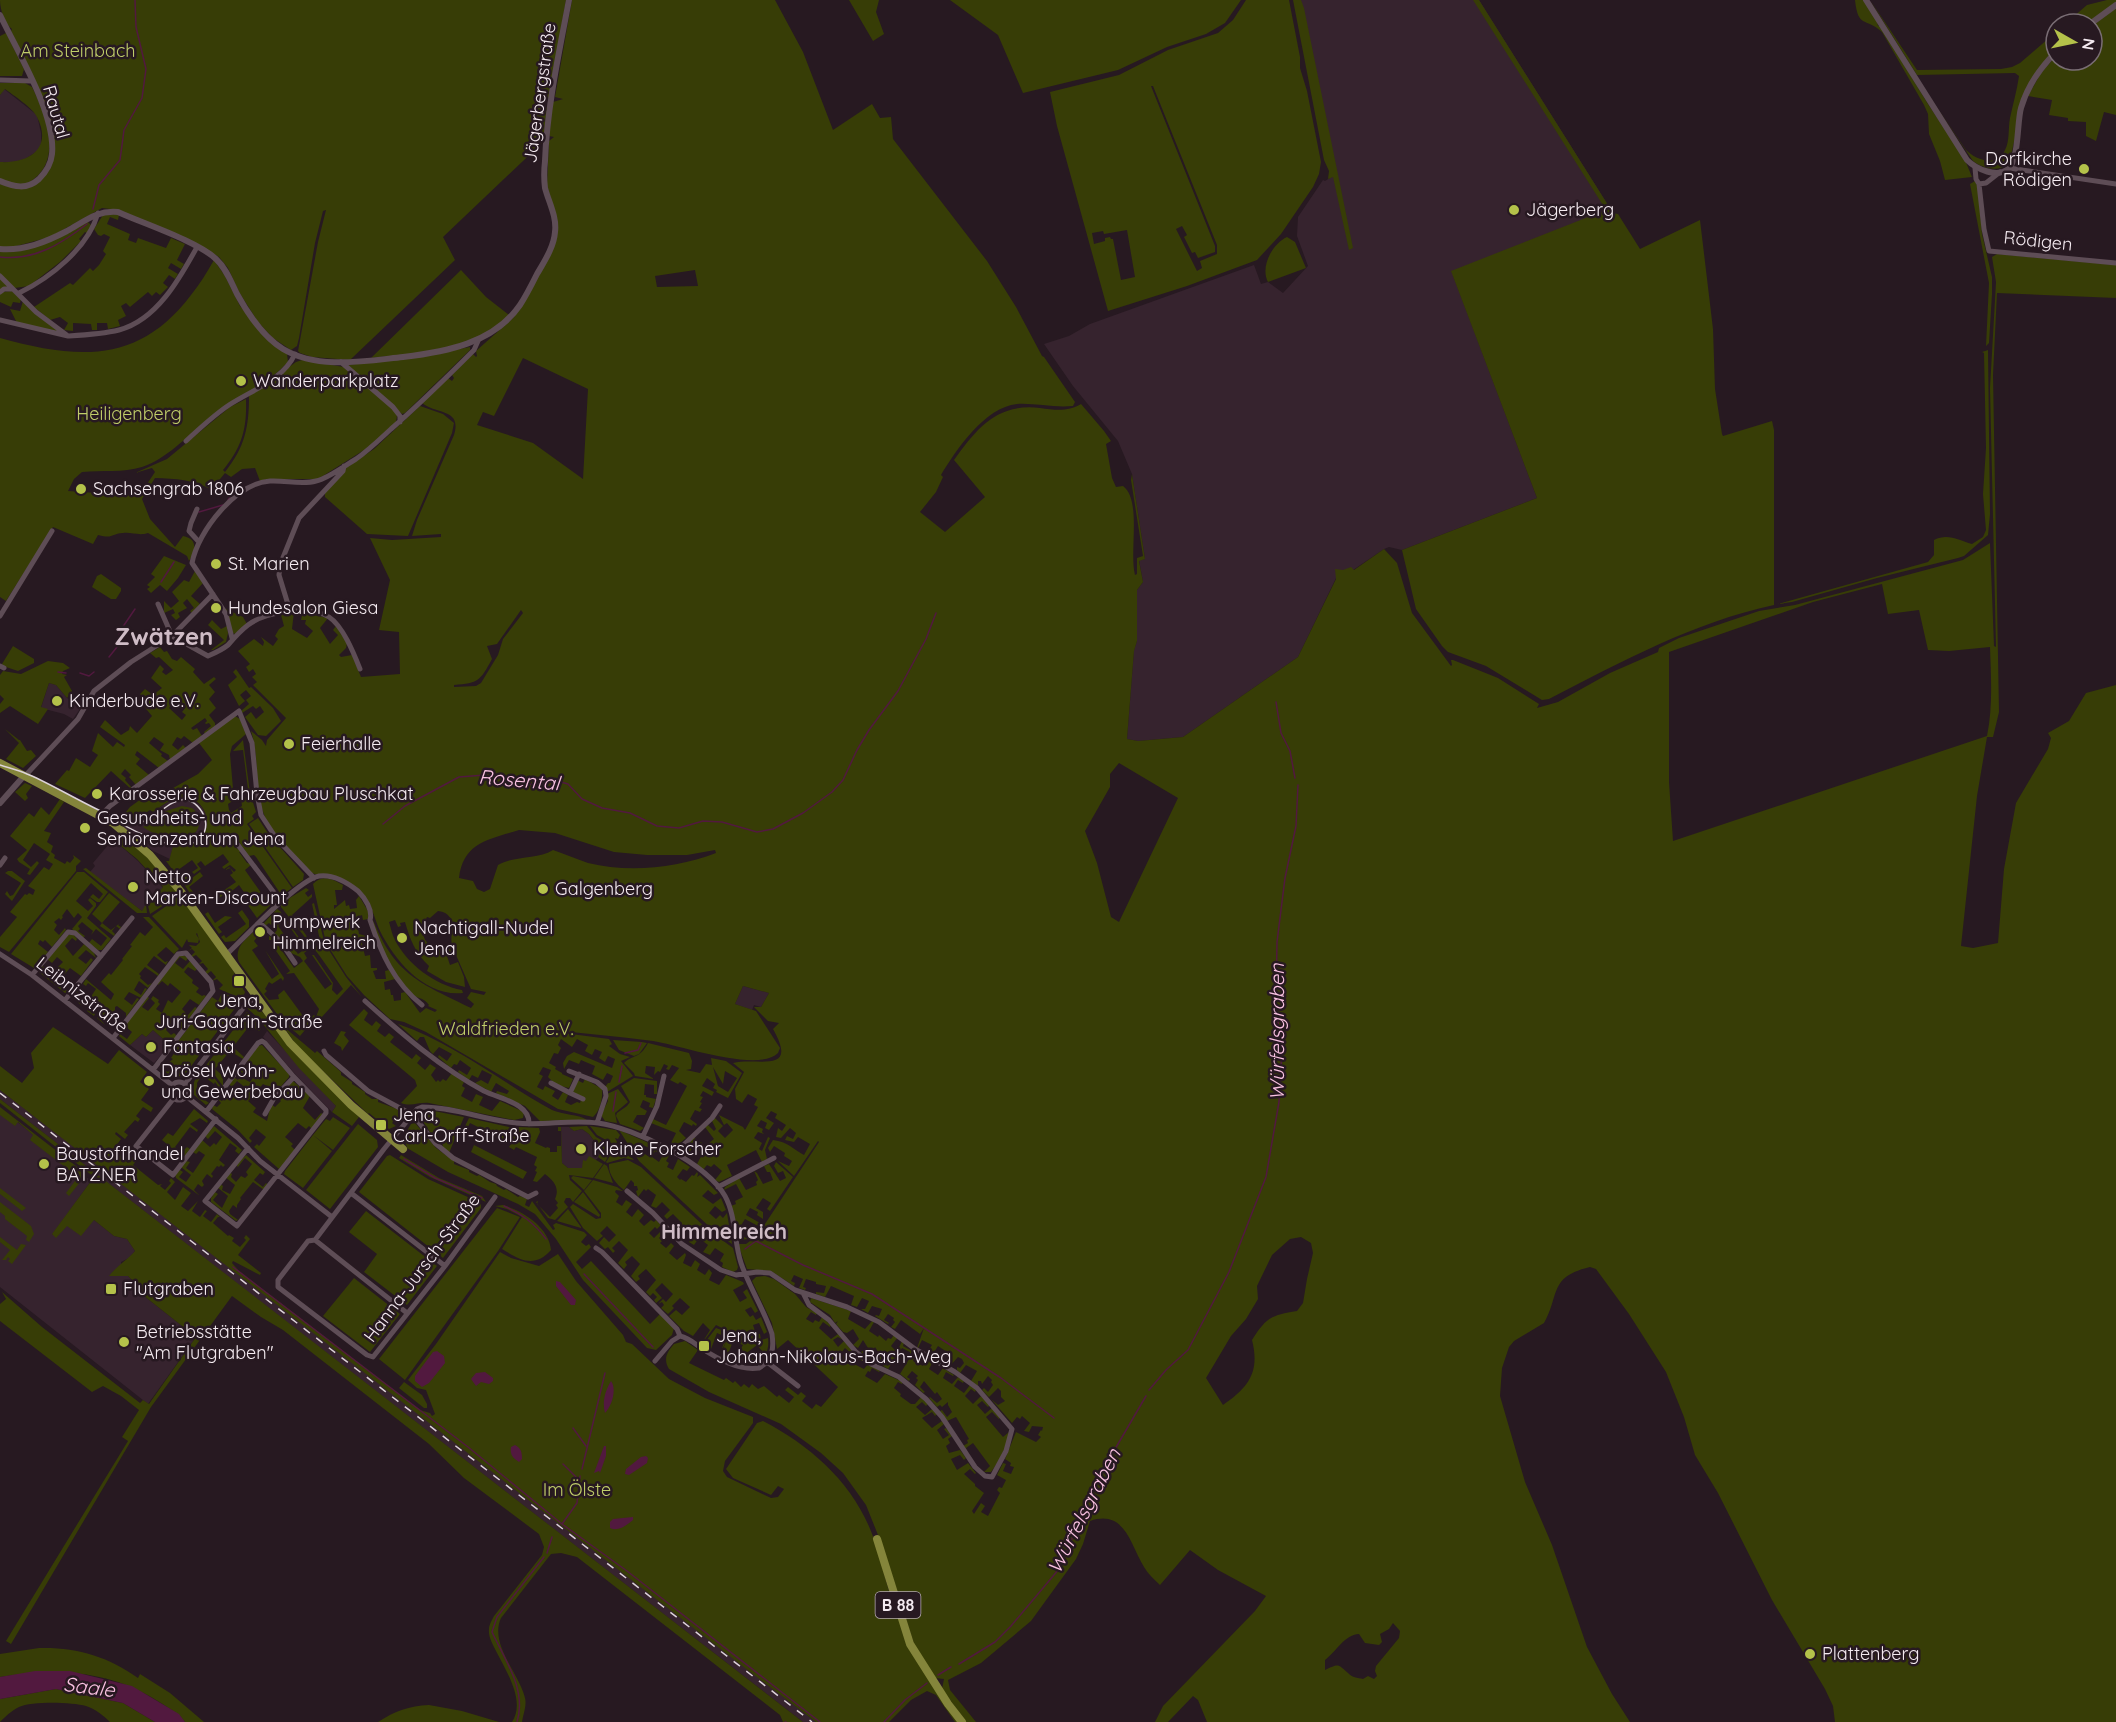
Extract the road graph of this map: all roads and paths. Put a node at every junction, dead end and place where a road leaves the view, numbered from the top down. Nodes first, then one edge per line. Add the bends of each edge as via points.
1 (569, 0) edge
2 (1866, 0) edge
3 (0, 15) edge
4 (2044, 67) edge
5 (0, 80) edge
6 (32, 81) junction
7 (1975, 168) junction
8 (2009, 168) junction
9 (2000, 172) junction
10 (0, 181) edge
11 (1979, 184) junction
12 (2116, 184) edge
13 (98, 213) junction
14 (197, 247) junction
15 (0, 249) edge
16 (2116, 263) edge
17 (0, 276) edge
18 (13, 289) junction
19 (0, 292) edge
20 (19, 293) junction
21 (0, 320) edge
22 (68, 336) junction
23 (478, 341) junction
24 (295, 354) junction
25 (341, 362) junction
26 (400, 422) junction
27 (186, 441) dead end
28 (344, 466) junction
29 (197, 509) dead end
30 (52, 531) dead end
31 (199, 542) junction
32 (213, 594) junction
33 (158, 604) dead end
34 (290, 611) junction
35 (0, 616) edge
36 (172, 636) junction
37 (232, 638) junction
38 (360, 669) dead end
39 (0, 763) edge
40 (23, 777) junction
41 (0, 803) edge
42 (100, 816) junction
43 (238, 845) dead end
44 (5, 858) dead end
45 (0, 865) edge
46 (314, 878) junction
47 (281, 902) junction
48 (132, 918) dead end
49 (260, 923) junction
50 (0, 954) edge
51 (226, 955) junction
52 (101, 956) junction
53 (295, 963) dead end
54 (32, 975) junction
55 (256, 996) junction
56 (65, 1000) junction
57 (365, 1001) dead end
58 (422, 1005) dead end
59 (113, 1038) junction
60 (324, 1051) dead end
61 (153, 1070) junction
62 (569, 1071) dead end
63 (579, 1074) junction
64 (664, 1076) dead end
65 (294, 1077) junction
66 (551, 1083) dead end
67 (184, 1084) junction
68 (172, 1085) junction
69 (570, 1092) junction
70 (186, 1096) junction
71 (174, 1098) junction
72 (584, 1099) dead end
73 (720, 1106) dead end
74 (206, 1112) junction
75 (265, 1114) dead end
76 (412, 1115) junction
77 (216, 1119) junction
78 (597, 1123) junction
79 (529, 1124) junction
80 (643, 1136) junction
81 (392, 1140) junction
82 (248, 1148) junction
83 (403, 1149) dead end
84 (675, 1153) junction
85 (774, 1158) dead end
86 (278, 1175) junction
87 (718, 1187) junction
88 (627, 1191) dead end
89 (351, 1193) junction
90 (536, 1193) dead end
91 (495, 1197) dead end
92 (332, 1217) junction
93 (315, 1240) junction
94 (597, 1248) dead end
95 (445, 1266) junction
96 (746, 1275) junction
97 (803, 1293) junction
98 (408, 1313) junction
99 (680, 1336) junction
100 (655, 1361) dead end
101 (767, 1362) junction
102 (798, 1386) dead end
103 (877, 1539) dead end
104 (962, 1722) edge

1 - 23 street, Jägerbergstraße via 548,119 545,161 545,186 555,219 555,234 520,305 497,329
2 - 7 street
3 - 6 street, Rautal
4 - 8 street via 2024,99
5 - 6 street
6 - 10 street, Rautal via 49,128 51,160 42,175 28,186 15,187
7 - 9 street
7 - 11 street, Rödigen
8 - 9 street
8 - 12 street
9 - 11 street
11 - 16 street, Rödigen via 1989,251
13 - 14 street via 118,212
13 - 15 street via 50,239 28,247
13 - 20 street via 94,227 61,264
14 - 22 street via 172,288 145,316 122,330
14 - 24 street via 222,265 256,324
17 - 18 street
18 - 19 street
18 - 20 street
20 - 22 street via 36,312
21 - 22 street
23 - 25 street, Jägerbergstraße via 410,356
23 - 26 street, Jägerbergstraße via 474,350
24 - 25 street, Jägerbergstraße
24 - 27 street via 277,376 230,405
25 - 26 street via 393,407
26 - 28 street, Jägerbergstraße
28 - 31 street, Jägerbergstraße via 314,482 270,481 243,489
28 - 34 street via 300,518 280,565 279,575
29 - 31 street via 189,531
30 - 35 street
31 - 32 street, Jägerbergstraße via 192,563
32 - 36 street
32 - 37 street via 225,614
33 - 36 street
34 - 37 street via 254,621
34 - 38 street via 329,617 349,644
36 - 37 street via 208,656
36 - 40 street via 94,691 78,719
39 - 40 main road
40 - 41 street
40 - 42 main road
42 - 46 street via 239,711 252,743 261,815 276,838
42 - 51 main road via 127,834 163,869
43 - 47 street
44 - 45 street
46 - 47 street
46 - 58 street via 331,877 365,899 385,961
47 - 49 street
48 - 52 street
49 - 51 street
49 - 53 street via 281,942
50 - 54 street, Leibnizstraße
51 - 55 main road
52 - 54 street via 69,932
52 - 56 street
54 - 56 street, Leibnizstraße
55 - 67 street
55 - 81 main road via 300,1054
56 - 59 street, Leibnizstraße
57 - 79 street via 466,1081 524,1108
59 - 61 street, Leibnizstraße
59 - 61 street via 178,954 186,953 211,982 213,991
60 - 76 street via 368,1091
61 - 68 street, Leibnizstraße
62 - 63 street
63 - 69 street
63 - 78 street via 605,1089
64 - 80 street via 657,1106
65 - 74 street via 262,1041
65 - 75 street
65 - 86 street via 326,1113
66 - 69 street
67 - 68 street
67 - 70 street
68 - 71 street
69 - 72 street
70 - 71 street
70 - 74 street
71 - 77 street via 136,1146 173,1175
73 - 84 street
74 - 77 street
76 - 79 street via 429,1107
76 - 81 street
76 - 90 street via 453,1158 528,1197
77 - 82 street
78 - 79 street
78 - 80 street
80 - 84 street
81 - 83 main road
81 - 89 street
82 - 86 street
82 - 86 street via 205,1201 237,1226
84 - 87 street
85 - 87 street
86 - 92 street
87 - 96 street via 729,1206
88 - 96 street via 694,1253 727,1272
89 - 92 street
89 - 95 street
91 - 95 street, Hanna-Jursch-Straße
92 - 93 street
93 - 98 street
93 - 98 street, Hanna-Jursch-Straße via 308,1241 277,1283 278,1287 366,1356 373,1357
94 - 99 street
95 - 98 street, Hanna-Jursch-Straße
96 - 97 street via 770,1273
96 - 101 street via 772,1334
97 - 97 street via 809,1305 829,1320 856,1352 899,1377 926,1399 975,1467 991,1478 1006,1451 1012,1429 983,1393 870,1317
99 - 100 street
99 - 101 street via 742,1368 759,1368
101 - 102 street
103 - 104 main road, B 88 via 910,1644

